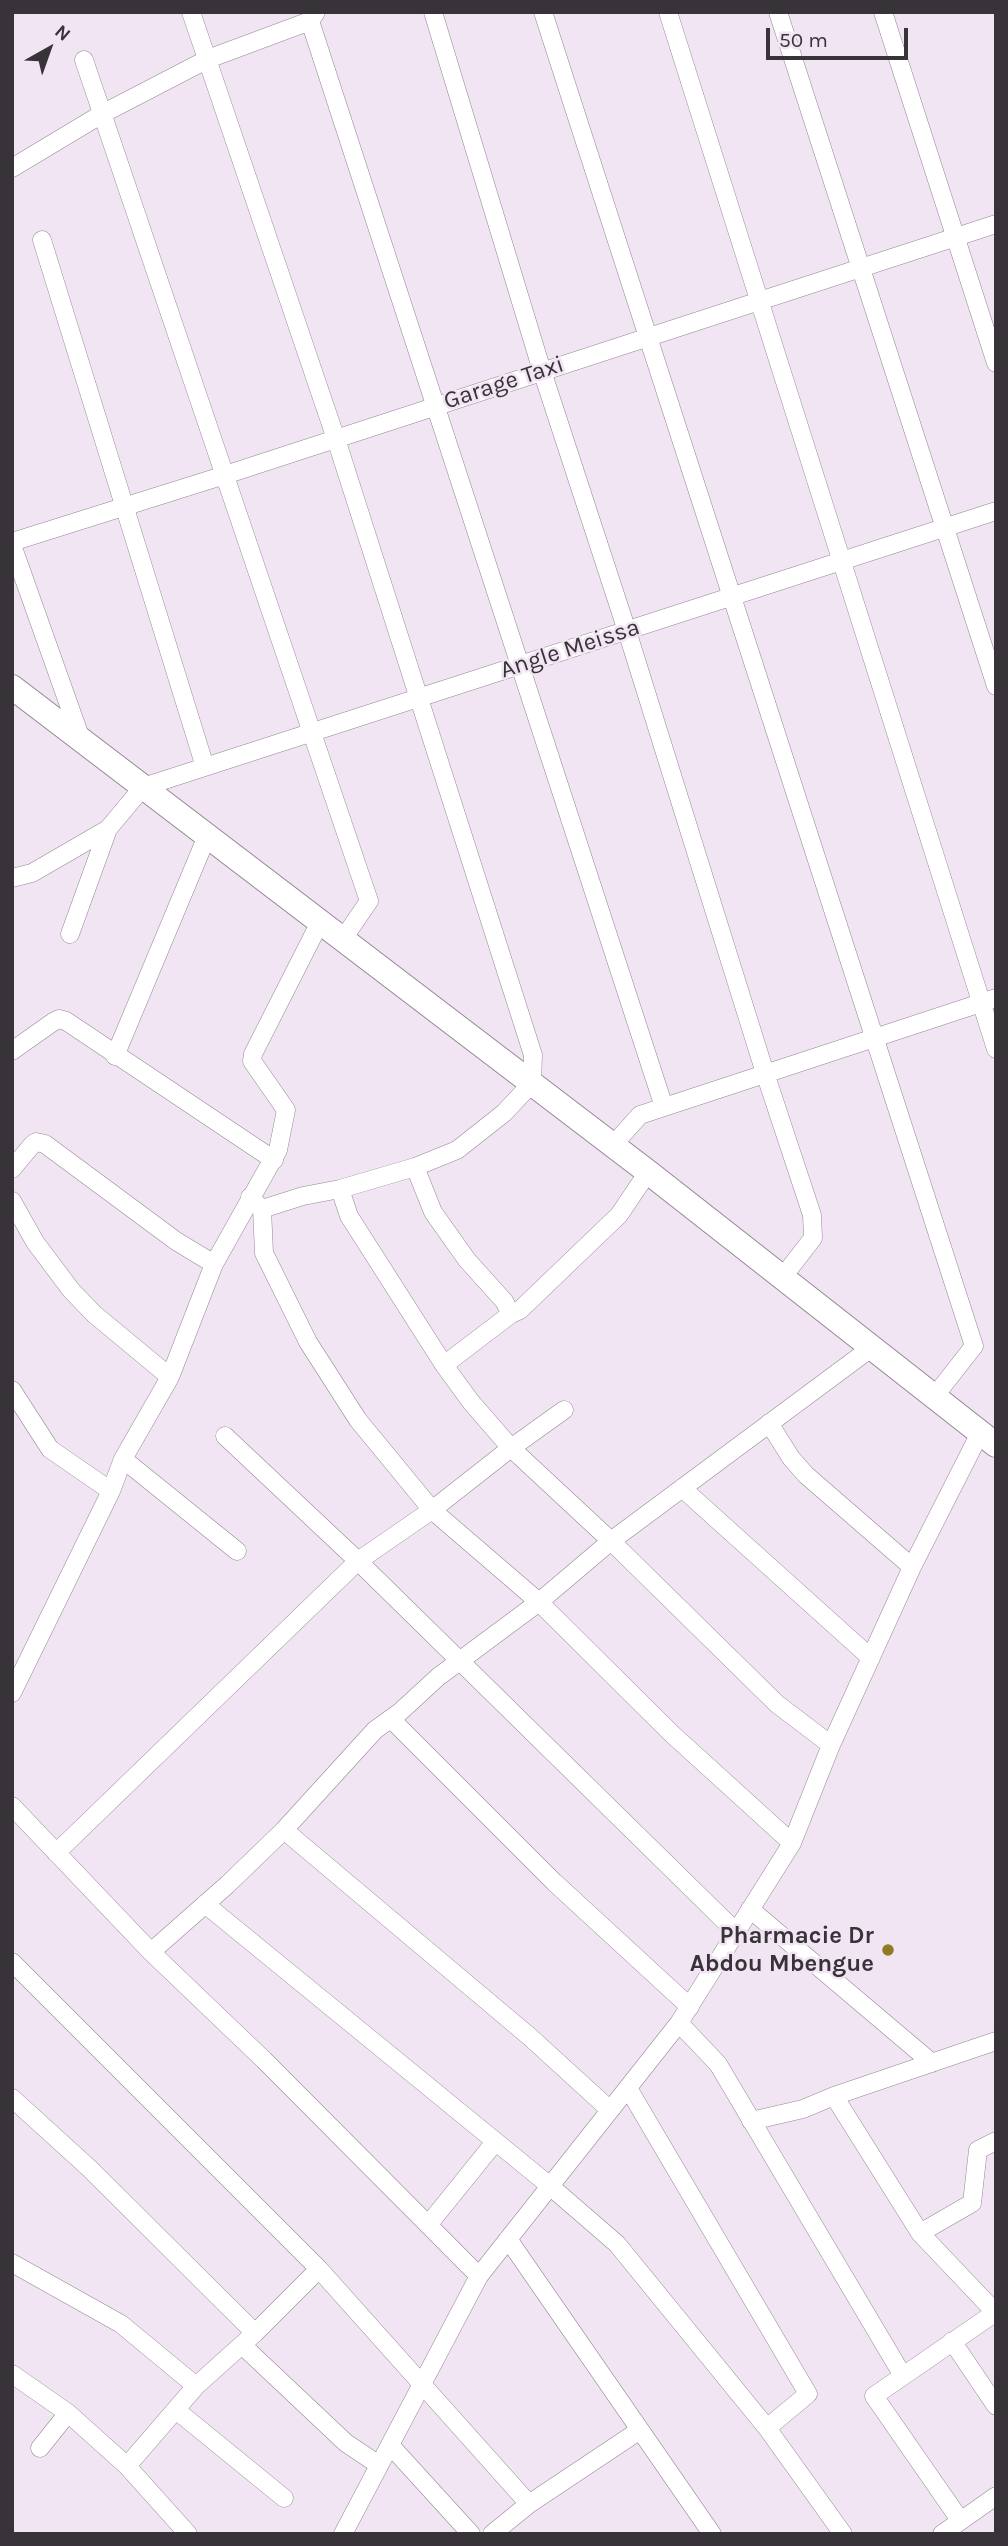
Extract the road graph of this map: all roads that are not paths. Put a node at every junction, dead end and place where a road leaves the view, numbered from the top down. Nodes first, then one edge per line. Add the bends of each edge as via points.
1 (191, 12) edge
2 (433, 12) edge
3 (543, 12) edge
4 (668, 12) edge
5 (778, 12) edge
6 (883, 12) edge
7 (313, 16) edge
8 (208, 59) junction
9 (84, 60) dead end
10 (102, 114) junction
11 (12, 167) edge
12 (996, 224) edge
13 (955, 237) junction
14 (42, 240) dead end
15 (860, 267) junction
16 (759, 300) junction
17 (648, 336) junction
18 (996, 363) edge
19 (542, 371) junction
20 (435, 406) junction
21 (336, 439) junction
22 (225, 475) junction
23 (124, 506) junction
24 (996, 511) edge
25 (945, 528) junction
26 (12, 544) edge
27 (841, 561) junction
28 (731, 597) junction
29 (627, 631) junction
30 (520, 665) junction
31 (996, 686) edge
32 (12, 687) edge
33 (419, 698) junction
34 (312, 733) junction
35 (81, 739) junction
36 (205, 767) junction
37 (143, 787) junction
38 (108, 829) junction
39 (208, 836) junction
40 (12, 878) edge
41 (320, 922) junction
42 (70, 934) dead end
43 (343, 939) junction
44 (988, 1000) edge
45 (873, 1038) junction
46 (996, 1049) edge
47 (12, 1051) edge
48 (115, 1056) junction
49 (765, 1073) junction
50 (532, 1083) junction
51 (664, 1107) junction
52 (613, 1145) junction
53 (274, 1160) junction
54 (415, 1167) junction
55 (12, 1169) edge
56 (648, 1172) junction
57 (340, 1189) junction
58 (12, 1201) edge
59 (256, 1203) junction
60 (214, 1264) junction
61 (782, 1278) junction
62 (511, 1314) junction
63 (871, 1348) junction
64 (444, 1365) junction
65 (170, 1377) junction
66 (12, 1390) edge
67 (934, 1397) junction
68 (564, 1410) dead end
69 (769, 1423) junction
70 (225, 1436) dead end
71 (988, 1439) edge
72 (511, 1448) junction
73 (123, 1459) junction
74 (682, 1488) junction
75 (111, 1490) junction
76 (432, 1510) junction
77 (611, 1541) junction
78 (237, 1551) dead end
79 (359, 1561) junction
80 (912, 1567) junction
81 (539, 1602) junction
82 (871, 1658) junction
83 (459, 1660) junction
84 (12, 1692) edge
85 (391, 1719) junction
86 (831, 1745) junction
87 (12, 1806) edge
88 (284, 1830) junction
89 (792, 1843) junction
90 (56, 1853) junction
91 (205, 1904) junction
92 (750, 1909) junction
93 (736, 1932) junction
94 (150, 1952) junction
95 (12, 1962) edge
96 (690, 2007) junction
97 (679, 2023) junction
98 (996, 2041) edge
99 (932, 2063) junction
100 (628, 2088) junction
101 (834, 2096) junction
102 (12, 2098) edge
103 (610, 2110) junction
104 (751, 2121) junction
105 (996, 2141) edge
106 (495, 2142) junction
107 (550, 2186) junction
108 (428, 2225) junction
109 (920, 2233) junction
110 (508, 2239) junction
111 (12, 2263) edge
112 (319, 2269) junction
113 (479, 2276) junction
114 (995, 2312) edge
115 (248, 2339) junction
116 (953, 2342) junction
117 (12, 2374) edge
118 (903, 2376) junction
119 (422, 2384) junction
120 (197, 2386) junction
121 (996, 2406) edge
122 (176, 2410) junction
123 (68, 2413) junction
124 (767, 2428) junction
125 (640, 2430) junction
126 (390, 2445) junction
127 (40, 2448) dead end
128 (379, 2465) junction
129 (127, 2466) junction
130 (996, 2496) edge
131 (284, 2498) dead end
132 (529, 2504) junction
133 (949, 2529) edge
134 (178, 2530) edge
135 (343, 2534) edge
136 (471, 2534) edge
137 (492, 2534) edge
138 (712, 2534) edge
139 (843, 2534) edge

1 - 8 street
2 - 19 street
3 - 17 street
4 - 16 street
5 - 15 street
6 - 13 street
7 - 8 street
7 - 20 street
8 - 10 street
8 - 21 street
9 - 10 street
10 - 11 street
10 - 22 street
12 - 13 street, Garage Taxi
13 - 15 street, Garage Taxi
13 - 18 street
14 - 23 street
15 - 16 street, Garage Taxi
15 - 25 street
16 - 17 street, Garage Taxi
16 - 27 street
17 - 19 street, Garage Taxi
17 - 28 street
19 - 20 street, Garage Taxi
19 - 29 street
20 - 21 street, Garage Taxi
20 - 30 street
21 - 22 street, Garage Taxi
21 - 33 street
22 - 23 street, Garage Taxi
22 - 34 street
23 - 26 street, Garage Taxi
23 - 36 street
24 - 25 street, Angle Meissa
25 - 27 street, Angle Meissa
25 - 31 street
26 - 35 street
27 - 28 street, Angle Meissa
27 - 44 street
28 - 29 street, Angle Meissa
28 - 45 street
29 - 30 street, Angle Meissa
29 - 49 street
30 - 33 street, Angle Meissa
30 - 51 street
32 - 35 street
33 - 34 street, Angle Meissa
33 - 50 street via 533,1055
34 - 36 street, Angle Meissa
34 - 43 street via 369,901
35 - 37 street
36 - 37 street, Angle Meissa
37 - 38 street
37 - 39 street
38 - 40 street via 32,873
38 - 42 street
39 - 41 street
39 - 48 street
41 - 43 street
41 - 53 street via 253,1054 285,1110
43 - 50 street
44 - 45 street
44 - 46 street
45 - 49 street
45 - 67 street via 974,1346
47 - 48 street via 59,1019
48 - 53 street
49 - 51 street
49 - 61 street via 812,1215 813,1238
50 - 52 street
50 - 54 street via 457,1150
51 - 52 street via 640,1115
52 - 56 street
53 - 59 street
54 - 57 street
54 - 62 street via 433,1212
55 - 60 street via 32,1144 45,1144
56 - 61 street
56 - 62 street via 619,1215
57 - 59 street
57 - 64 street via 349,1216
58 - 65 street via 71,1290
59 - 60 street
59 - 76 street via 264,1253 308,1342 358,1420
60 - 65 street
61 - 63 street
62 - 64 street
63 - 67 street
63 - 69 street
64 - 72 street
65 - 73 street
66 - 75 street via 50,1449
67 - 71 street
68 - 72 street
69 - 74 street
69 - 80 street via 806,1475
70 - 79 street
71 - 80 street
72 - 76 street
72 - 77 street
73 - 75 street
73 - 78 street
74 - 77 street
74 - 82 street
75 - 84 street
76 - 79 street
76 - 81 street
77 - 81 street
77 - 86 street via 777,1704
79 - 83 street
79 - 90 street
80 - 82 street
81 - 83 street
81 - 89 street via 672,1734
82 - 86 street
83 - 85 street
83 - 93 street
85 - 88 street via 375,1730
85 - 96 street via 554,1882
86 - 89 street
87 - 90 street
88 - 91 street
88 - 103 street via 530,2036
89 - 92 street
90 - 94 street
91 - 94 street
91 - 106 street
92 - 93 street
92 - 99 street
93 - 96 street
94 - 108 street
95 - 112 street
96 - 97 street
97 - 100 street
97 - 104 street via 718,2064
98 - 99 street
99 - 101 street
100 - 103 street
100 - 124 street via 808,2394
101 - 104 street via 803,2109
101 - 109 street
102 - 115 street via 89,2168
103 - 107 street
104 - 118 street
105 - 109 street via 978,2150 972,2203
106 - 107 street
106 - 108 street
107 - 110 street
107 - 124 street via 617,2244
108 - 113 street
109 - 114 street
110 - 113 street
110 - 125 street
111 - 120 street via 121,2324
112 - 115 street
112 - 119 street
113 - 119 street
114 - 116 street
115 - 120 street
115 - 128 street via 346,2443
116 - 118 street
116 - 121 street
117 - 123 street
118 - 133 street via 874,2396
119 - 126 street
119 - 132 street
120 - 122 street
122 - 129 street
122 - 131 street
123 - 127 street
123 - 129 street
124 - 139 street
125 - 132 street
125 - 138 street
126 - 128 street
126 - 136 street
128 - 135 street
129 - 134 street
130 - 133 street
132 - 137 street

